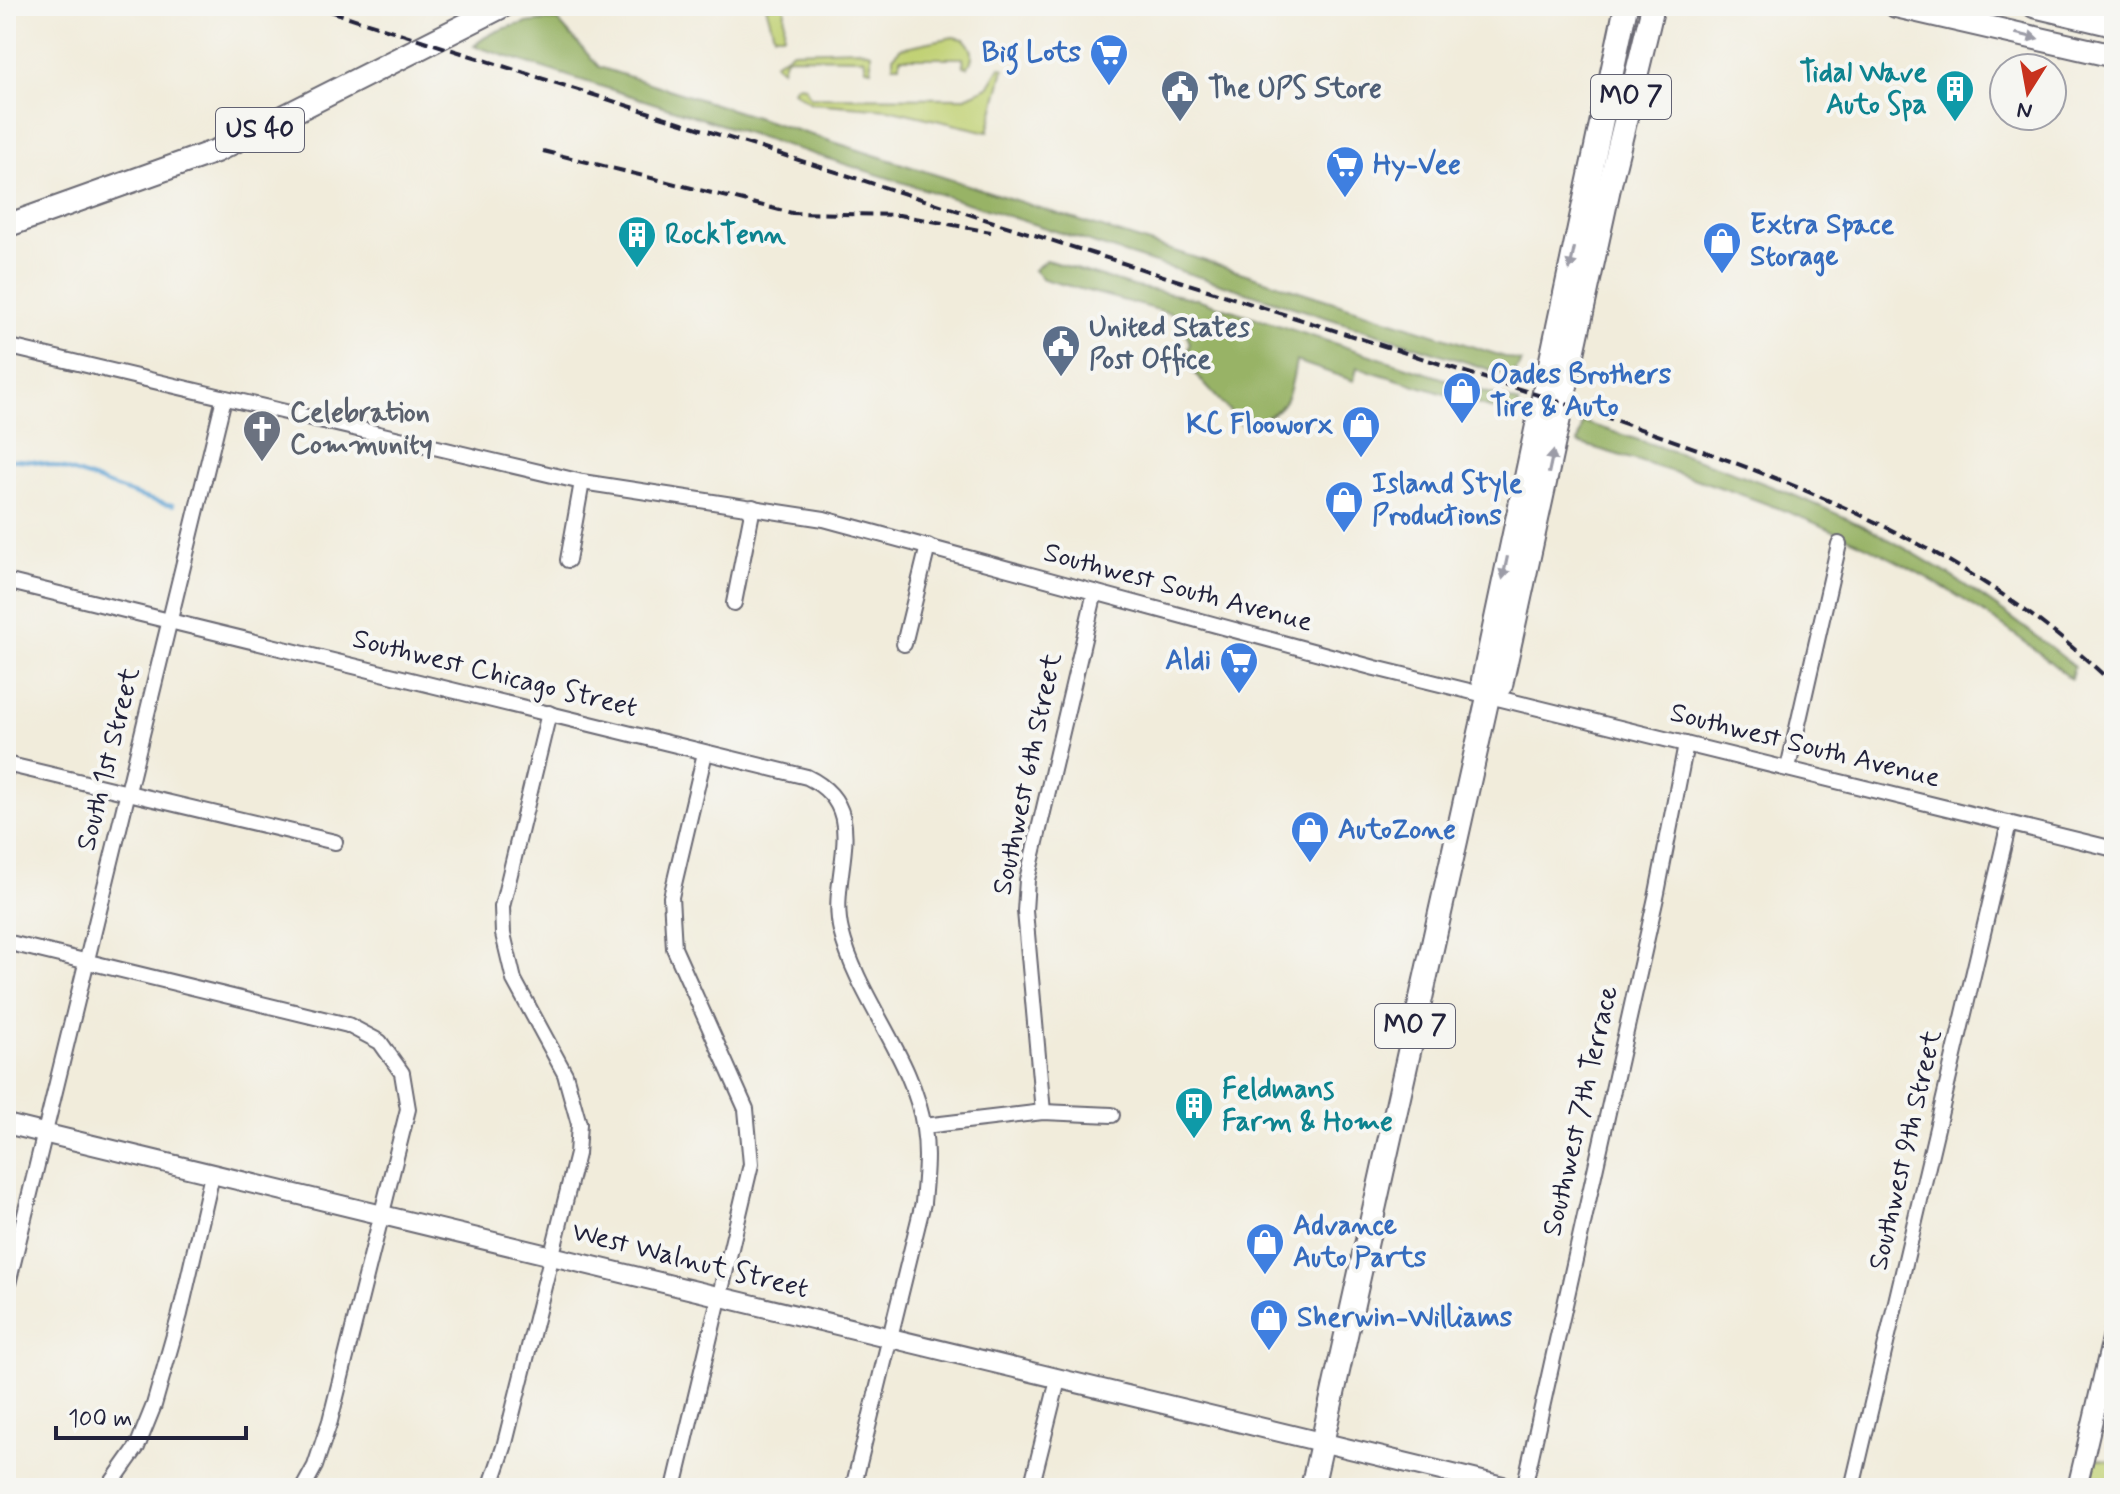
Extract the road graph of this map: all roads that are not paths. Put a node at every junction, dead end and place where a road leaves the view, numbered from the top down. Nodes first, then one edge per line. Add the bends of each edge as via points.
1 (503, 6) edge
2 (1626, 6) edge
3 (1653, 6) edge
4 (1666, 6) edge
5 (1896, 6) edge
6 (2034, 6) edge
7 (2114, 25) edge
8 (2114, 56) edge
9 (1636, 74) junction
10 (6, 226) edge
11 (6, 346) edge
12 (224, 398) junction
13 (582, 482) junction
14 (753, 507) junction
15 (1839, 544) dead end
16 (928, 546) junction
17 (568, 560) dead end
18 (6, 581) edge
19 (1095, 592) junction
20 (734, 603) dead end
21 (170, 621) junction
22 (904, 644) dead end
23 (1488, 697) junction
24 (549, 713) junction
25 (1686, 744) junction
26 (705, 753) junction
27 (6, 764) edge
28 (1788, 768) junction
29 (127, 793) junction
30 (2009, 823) junction
31 (335, 842) dead end
32 (2114, 849) edge
33 (6, 942) edge
34 (85, 962) junction
35 (1043, 1112) junction
36 (1112, 1115) dead end
37 (6, 1124) edge
38 (924, 1126) junction
39 (44, 1133) junction
40 (212, 1175) junction
41 (383, 1215) junction
42 (550, 1256) junction
43 (6, 1292) edge
44 (719, 1298) junction
45 (2114, 1330) edge
46 (889, 1338) junction
47 (1058, 1380) junction
48 (2107, 1389) edge
49 (1323, 1443) junction
50 (108, 1488) edge
51 (303, 1488) edge
52 (490, 1488) edge
53 (674, 1488) edge
54 (853, 1488) edge
55 (1031, 1488) edge
56 (1312, 1488) edge
57 (1511, 1488) edge
58 (1524, 1488) edge
59 (1852, 1488) edge
60 (2077, 1488) edge

1 - 10 main road, US 40 via 216,151
2 -> 23 main road, MO 7 via 1483,680
3 - 9 main road, MO 7
4 - 9 main road via 1650,72
5 -> 8 main road
6 - 7 main road
23 -> 9 main road, MO 7 via 1501,685
11 - 12 street, Southwest South Avenue
12 - 13 street, Southwest South Avenue
12 - 21 street, South 1st Street
13 - 14 street, Southwest South Avenue
13 - 17 street
14 - 16 street, Southwest South Avenue
14 - 20 street
15 - 28 street
16 - 19 street, Southwest South Avenue
16 - 22 street
18 - 21 street, Southwest Chicago Street
19 - 23 street, Southwest South Avenue
19 - 35 street, Southwest 6th Street via 1027,880 1025,911
21 - 24 street, Southwest Chicago Street
21 - 29 street, South 1st Street
23 - 25 street, Southwest South Avenue
23 - 49 main road, MO 7
24 - 26 street, Southwest Chicago Street
24 - 42 street via 502,907 514,980 565,1074 579,1124 577,1154
25 - 28 street, Southwest South Avenue
25 - 58 street, Southwest 7th Terrace
26 - 38 street, Southwest Chicago Street via 807,777 828,787 841,808 847,833 838,883 841,929 850,959 913,1087
26 - 44 street via 671,897 674,948 746,1109 750,1136 748,1186
27 - 29 street
28 - 30 street, Southwest South Avenue
29 - 31 street
29 - 34 street, South 1st Street
30 - 32 street, Southwest South Avenue
30 - 59 street, Southwest 9th Street
33 - 34 street
34 - 39 street, South 1st Street
34 - 41 street via 286,1010 380,1042 402,1073 408,1109
35 - 36 street
35 - 38 street
37 - 39 street, West Walnut Street
38 - 46 street via 923,1203
39 - 40 street, West Walnut Street
39 - 43 street, South 1st Street
40 - 41 street, West Walnut Street
40 - 50 street via 154,1405 137,1447
41 - 42 street, West Walnut Street
41 - 51 street via 330,1421
42 - 44 street, West Walnut Street
42 - 52 street
44 - 46 street, West Walnut Street
44 - 53 street
45 - 48 street
46 - 47 street, West Walnut Street
46 - 54 street
47 - 49 street, West Walnut Street
47 - 55 street
48 - 60 street
49 - 56 main road, MO 7
49 - 57 street, West Walnut Street

